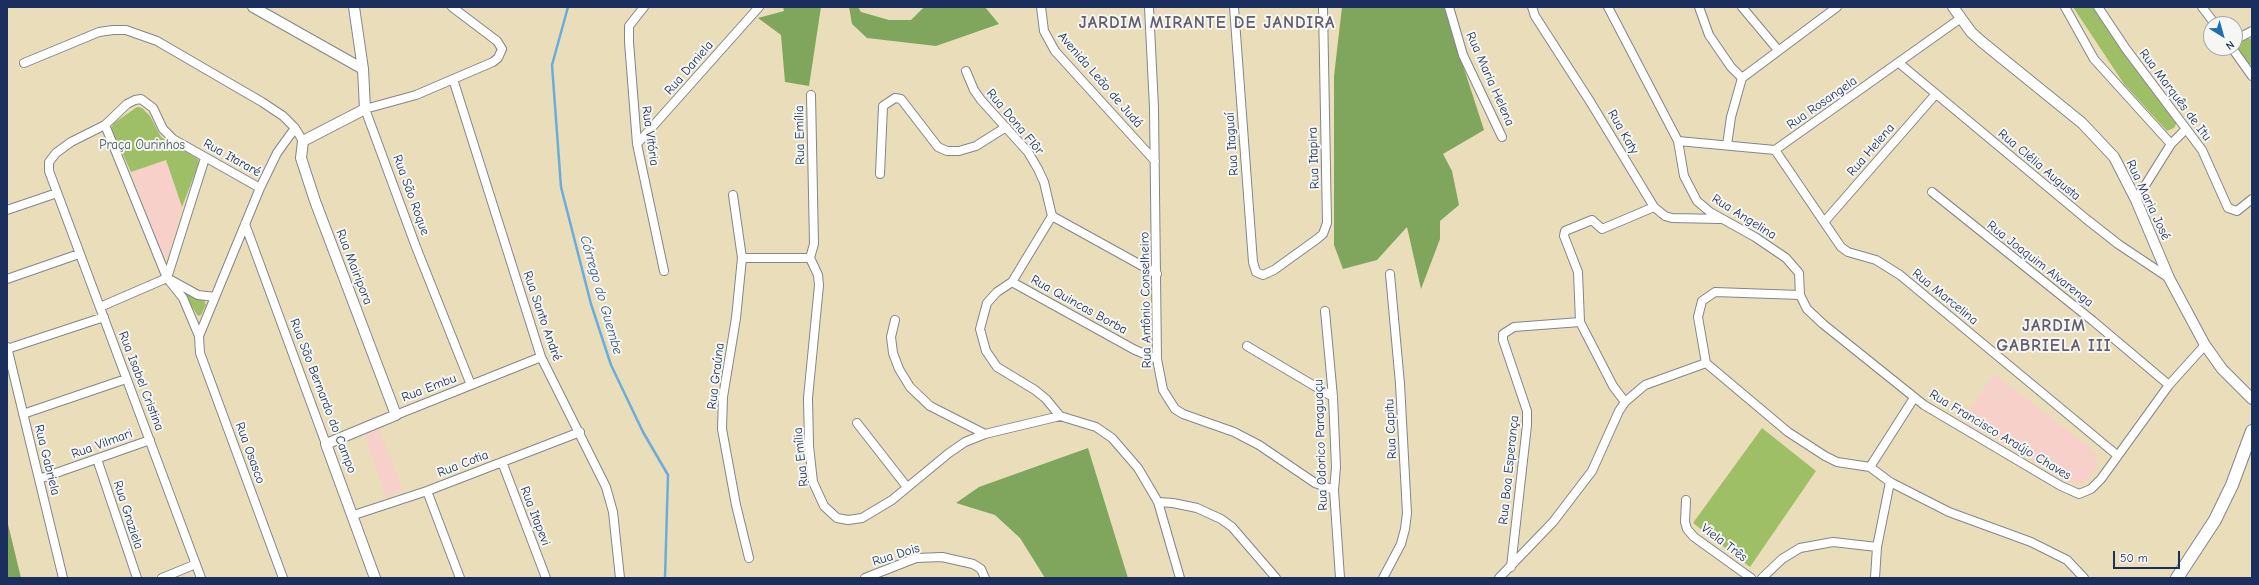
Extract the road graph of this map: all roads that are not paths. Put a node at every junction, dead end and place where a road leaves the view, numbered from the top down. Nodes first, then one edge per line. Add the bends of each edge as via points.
1 (253, 7) edge
2 (354, 7) edge
3 (452, 7) edge
4 (644, 7) edge
5 (758, 7) edge
6 (1042, 7) edge
7 (1149, 7) edge
8 (1234, 7) edge
9 (1323, 7) edge
10 (1449, 7) edge
11 (1532, 7) edge
12 (1608, 7) edge
13 (1699, 7) edge
14 (1742, 7) edge
15 (1837, 7) edge
16 (1953, 7) edge
17 (2065, 7) edge
18 (2098, 7) edge
19 (2202, 7) edge
20 (2208, 16) edge
21 (1961, 18) junction
22 (2252, 31) edge
23 (2243, 36) edge
24 (1778, 50) junction
25 (2238, 56) edge
26 (24, 63) dead end
27 (1899, 63) junction
28 (363, 69) junction
29 (966, 71) dead end
30 (2252, 76) edge
31 (1742, 78) junction
32 (453, 79) junction
33 (811, 95) dead end
34 (1935, 95) junction
35 (365, 109) junction
36 (105, 125) junction
37 (1006, 127) junction
38 (295, 128) junction
39 (2186, 129) junction
40 (1502, 138) dead end
41 (303, 140) junction
42 (1678, 141) junction
43 (637, 144) junction
44 (2171, 144) junction
45 (1727, 145) junction
46 (1775, 150) junction
47 (205, 158) junction
48 (1155, 161) junction
49 (880, 174) dead end
50 (260, 188) junction
51 (1932, 192) dead end
52 (57, 193) junction
53 (733, 195) dead end
54 (2252, 199) edge
55 (2136, 200) junction
56 (1654, 207) junction
57 (7, 210) edge
58 (1052, 216) junction
59 (1724, 219) junction
60 (1825, 221) junction
61 (245, 224) junction
62 (79, 254) junction
63 (742, 258) junction
64 (810, 258) junction
65 (664, 270) dead end
66 (1158, 274) junction
67 (1390, 274) dead end
68 (1263, 275) joint
69 (166, 278) junction
70 (2169, 278) junction
71 (7, 280) edge
72 (1012, 282) junction
73 (1800, 296) junction
74 (215, 297) junction
75 (100, 307) junction
76 (1325, 311) dead end
77 (104, 317) junction
78 (896, 320) dead end
79 (1580, 322) junction
80 (199, 336) junction
81 (2205, 344) junction
82 (1247, 346) dead end
83 (7, 348) edge
84 (541, 357) junction
85 (1157, 359) junction
86 (1706, 363) junction
87 (126, 379) junction
88 (471, 385) junction
89 (2169, 385) junction
90 (1333, 397) junction
91 (1914, 398) junction
92 (2252, 399) edge
93 (1625, 402) junction
94 (23, 414) junction
95 (396, 415) junction
96 (1060, 416) junction
97 (857, 423) dead end
98 (2252, 431) edge
99 (580, 432) junction
100 (985, 434) junction
101 (150, 440) junction
102 (326, 444) junction
103 (2117, 455) junction
104 (97, 459) junction
105 (502, 462) junction
106 (1870, 467) junction
107 (39, 479) junction
108 (1890, 482) junction
109 (907, 487) junction
110 (1334, 490) junction
111 (427, 491) junction
112 (1686, 500) dead end
113 (1158, 502) junction
114 (354, 515) junction
115 (1877, 547) junction
116 (749, 558) dead end
117 (196, 564) junction
118 (1511, 567) junction
119 (63, 578) edge
120 (137, 578) edge
121 (162, 578) edge
122 (201, 578) edge
123 (283, 578) edge
124 (375, 578) edge
125 (460, 578) edge
126 (546, 578) edge
127 (620, 578) edge
128 (864, 578) edge
129 (985, 578) edge
130 (1180, 578) edge
131 (1276, 578) edge
132 (1340, 578) edge
133 (1383, 578) edge
134 (1499, 578) edge
135 (1750, 578) edge
136 (1762, 578) edge
137 (1875, 578) edge
138 (2084, 578) edge
139 (2177, 578) edge

1 - 28 street
2 - 28 street, Rua São Roque
3 - 32 street via 482,28 502,49 493,62
4 - 43 street, Rua Vitória via 629,26
5 - 43 street, Rua Daniela
6 - 48 street, Avenida Leão de Judá via 1044,31 1055,51
7 - 48 street, Rua Antônio Conselheiro
8 - 68 street, Rua Itaguaí via 1253,262 1256,272
9 - 68 street, Rua Itapira via 1327,223 1323,234 1317,239
10 - 40 street, Rua Maria Helena via 1463,55
11 - 56 street, Rua Katy via 1535,16
12 - 42 street, Rua Angelina
13 - 31 street via 1709,35 1731,67
14 - 24 street
15 - 24 street
16 - 21 street, Rua Maria José
17 - 44 street via 2094,59
18 - 39 street, Rua Marquês de Itu
19 - 20 street
21 - 27 street, Rua Rosangela
21 - 55 street, Rua Maria José via 1982,42 2064,108 2100,141 2114,157
22 - 23 street
24 - 31 street
25 - 30 street
26 - 38 street via 99,32 126,30 164,45 262,102
27 - 34 street, Rua Clélia Augusta
27 - 46 street, Rua Rosangela
28 - 35 street, Rua São Roque
29 - 37 street, Rua Dona Flôr via 974,90
31 - 45 street via 1731,117
32 - 35 street via 416,95
32 - 84 street, Rua Santo André
33 - 64 street, Rua Emília via 814,244
34 - 60 street, Rua Helena
34 - 70 street, Rua Clélia Augusta via 2118,244
35 - 41 street
35 - 88 street, Rua São Roque
36 - 47 street, Rua Itararé via 127,104 142,99 153,108 166,134
36 - 52 street, Rua Isabel Cristina via 71,142 49,162 49,171
36 - 69 street, Rua Osasco
37 - 49 street via 976,146 948,151 938,147 907,105 901,99 895,98 883,106
37 - 58 street, Rua Dona Flôr via 1038,168
38 - 41 street
38 - 50 street, Rua Osasco via 277,153
39 - 44 street
39 - 54 street, Rua Marquês de Itu via 2202,150 2228,208 2237,210
41 - 95 street, Rua Mairipora via 301,158 315,201
42 - 45 street
42 - 59 street, Rua Angelina via 1684,176 1690,188 1698,201 1710,212
43 - 65 street, Rua Vitória
44 - 55 street
45 - 46 street
46 - 60 street, Rua Marcelina
47 - 50 street, Rua Itararé
47 - 69 street
48 - 66 street, Rua Antônio Conselheiro
50 - 61 street, Rua Osasco
51 - 89 street, Rua Joaquim Alvarenga
52 - 57 street
52 - 62 street, Rua Isabel Cristina
53 - 63 street, Rua Graúna
55 - 70 street, Rua Maria José
56 - 59 street, Rua Katy via 1672,218
56 - 79 street via 1602,229 1592,220 1568,229 1564,236 1578,272
58 - 66 street
58 - 72 street
59 - 73 street, Rua Angelina via 1755,237 1794,266 1800,279
60 - 103 street, Rua Marcelina via 1841,247 1848,252 1876,260 1894,271
61 - 74 street, Rua Osasco
61 - 102 street, Rua São Bernardo do Campo
62 - 71 street
62 - 75 street, Rua Isabel Cristina
63 - 64 street
63 - 116 street, Rua Graúna via 736,318 723,397 722,429
64 - 109 street, Rua Emília via 818,275 819,285 808,398 809,446 813,482 818,495 830,513 837,518 848,520 873,513
66 - 85 street, Rua Antônio Conselheiro
67 - 133 street, Rua Capitu via 1400,384 1407,513 1406,529 1401,544
69 - 74 street via 198,295
69 - 75 street
69 - 80 street, Rua Osasco via 183,298
70 - 81 street, Rua Maria José
72 - 85 street, Rua Quincas Borba via 1135,350
72 - 96 street via 987,303 980,329 986,351 997,367 1035,390
73 - 86 street via 1716,292 1709,296 1702,301 1698,312
73 - 91 street, Rua Francisco Araújo Chaves via 1813,315
74 - 80 street, Rua Osasco
75 - 77 street, Rua Isabel Cristina
76 - 90 street, Rua Odorico Paraguaçu
77 - 83 street
77 - 87 street, Rua Isabel Cristina
78 - 100 street via 891,337 893,353 910,387 930,406
79 - 93 street via 1613,386
79 - 118 street, Rua Boa Esperança via 1514,327 1503,334 1527,411
80 - 123 street, Rua Osasco via 200,353
81 - 89 street, Rua Francisco Araújo Chaves
81 - 92 street, Rua Maria José via 2222,369
82 - 90 street
83 - 94 street, Rua Gabriela
84 - 88 street, Rua Embu
84 - 99 street, Rua Santo André
85 - 110 street, Rua Antônio Conselheiro via 1163,390 1175,409 1182,414 1234,432 1259,445 1315,483
86 - 93 street via 1645,385
86 - 106 street via 1782,428 1825,456 1837,462
87 - 94 street
87 - 101 street, Rua Isabel Cristina
88 - 95 street, Rua Embu
89 - 103 street, Rua Francisco Araújo Chaves
90 - 110 street, Rua Odorico Paraguaçu via 1336,467
91 - 103 street, Rua Francisco Araújo Chaves via 1962,429 2079,494 2092,488 2101,479
91 - 106 street
93 - 118 street via 1592,471 1553,522
94 - 107 street, Rua Gabriela
95 - 102 street, Rua Embu
96 - 100 street, Rua Emília
96 - 113 street, Rua Emília via 1096,427 1112,438 1138,468
97 - 109 street
98 - 139 main road via 2232,485 2215,520
99 - 105 street, Rua Cotia
99 - 127 street, Rua Santo André via 606,487 613,512
100 - 109 street, Rua Emília via 965,442
101 - 104 street, Rua Vilmari
101 - 117 street, Rua Isabel Cristina
102 - 114 street, Rua São Bernardo do Campo
104 - 107 street, Rua Vilmari
104 - 120 street, Rua Graziela
105 - 111 street, Rua Cotia
105 - 126 street, Rua Itapevi
106 - 108 street
107 - 119 street, Rua Gabriela
108 - 115 street
108 - 138 street via 1948,512 2057,554 2072,564
110 - 132 street, Rua Odorico Paraguaçu
111 - 114 street, Rua Cotia
111 - 125 street
112 - 135 street, Viela Três via 1687,529 1694,537
113 - 130 street, Rua Emília
113 - 131 street via 1197,508 1221,519 1232,527
114 - 124 street, Rua São Bernardo do Campo
115 - 136 street via 1833,542 1800,548 1782,559
115 - 137 street
117 - 121 street
117 - 122 street, Rua Isabel Cristina
118 - 134 street
128 - 129 street, Rua Dois via 916,558 927,557 959,560 981,569

